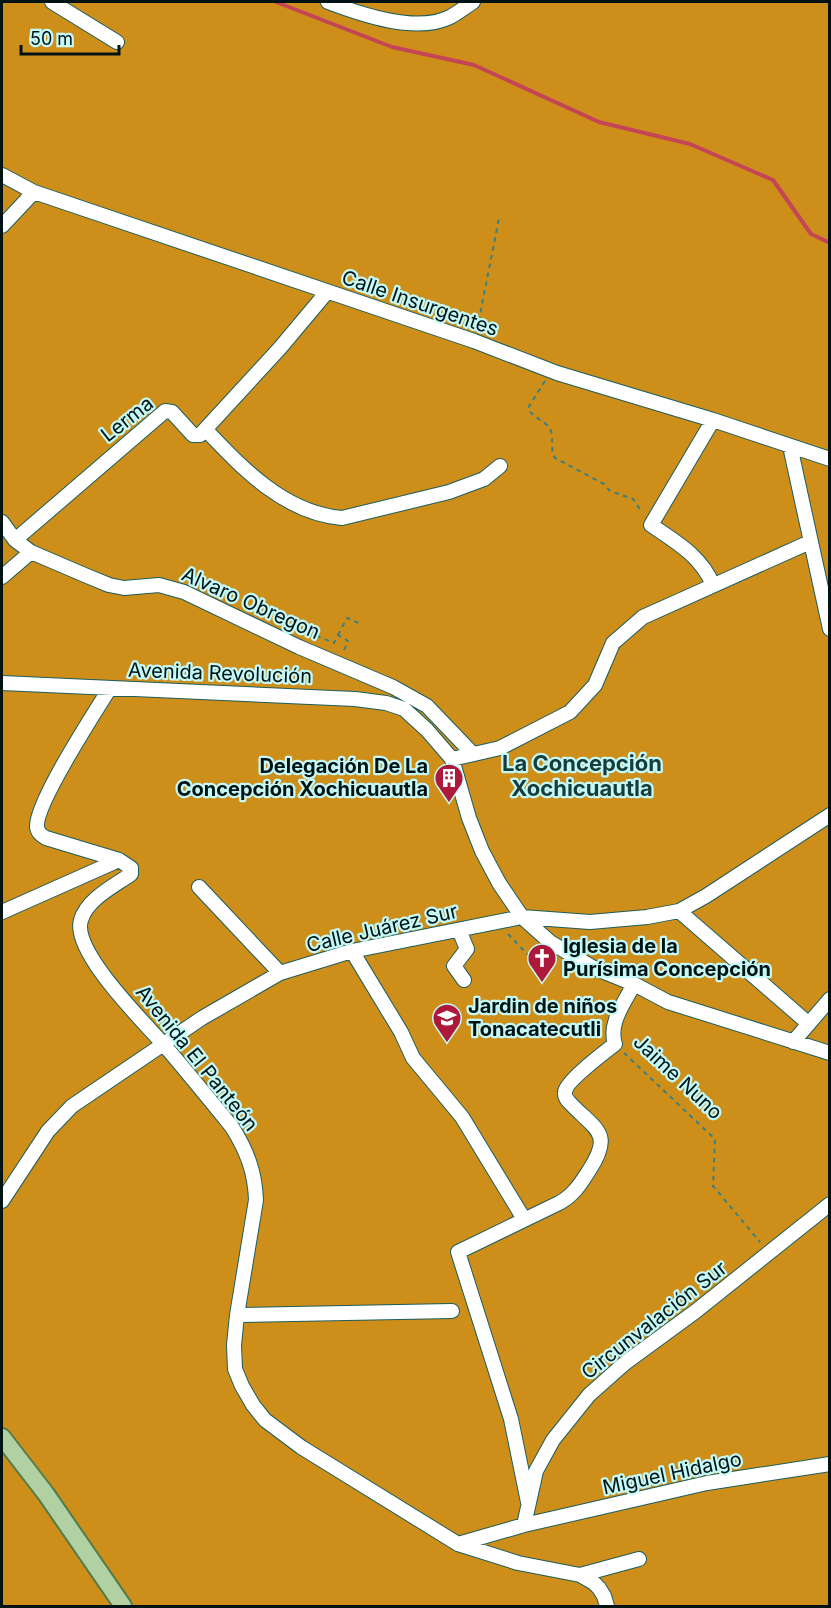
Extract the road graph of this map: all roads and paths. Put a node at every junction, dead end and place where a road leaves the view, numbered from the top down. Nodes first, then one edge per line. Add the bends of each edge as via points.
1 (52, 2) edge
2 (328, 2) edge
3 (473, 2) edge
4 (117, 42) dead end
5 (2, 175) edge
6 (34, 192) junction
7 (499, 218) dead end
8 (2, 226) edge
9 (327, 292) junction
10 (474, 341) junction
11 (557, 374) junction
12 (713, 420) junction
13 (206, 430) junction
14 (790, 447) junction
15 (830, 459) edge
16 (500, 466) dead end
17 (2, 522) edge
18 (651, 525) junction
19 (15, 540) junction
20 (810, 542) junction
21 (31, 552) junction
22 (2, 577) edge
23 (713, 585) junction
24 (285, 614) dead end
25 (361, 624) dead end
26 (830, 629) edge
27 (338, 635) junction
28 (336, 662) junction
29 (2, 683) edge
30 (110, 688) junction
31 (473, 754) junction
32 (452, 759) junction
33 (830, 814) edge
34 (119, 860) junction
35 (199, 887) dead end
36 (680, 911) junction
37 (2, 912) edge
38 (522, 917) junction
39 (499, 922) junction
40 (459, 930) junction
41 (352, 951) junction
42 (534, 961) dead end
43 (280, 973) junction
44 (464, 980) dead end
45 (634, 984) junction
46 (830, 999) edge
47 (809, 1024) junction
48 (793, 1042) junction
49 (163, 1044) junction
50 (615, 1044) junction
51 (830, 1053) edge
52 (2, 1201) edge
53 (830, 1204) edge
54 (524, 1219) junction
55 (770, 1254) junction
56 (452, 1311) dead end
57 (237, 1315) junction
58 (2, 1437) edge
59 (830, 1464) edge
60 (528, 1502) junction
61 (524, 1525) junction
62 (458, 1544) junction
63 (639, 1559) dead end
64 (580, 1575) junction
65 (123, 1606) edge
66 (606, 1606) edge

1 - 4 street
2 - 3 street via 397,22 429,23 449,18
5 - 6 street, Calle Insurgentes
6 - 8 street
6 - 9 street, Calle Insurgentes
7 - 10 path
9 - 10 street, Calle Insurgentes
9 - 13 street
10 - 11 street, Calle Insurgentes
11 - 12 street, Calle Insurgentes
11 - 18 path via 547,377 528,408 552,432 555,458 610,491 633,499
12 - 14 street, Calle Insurgentes
12 - 18 street
13 - 16 street via 262,483 307,511 342,518 448,492 484,479
13 - 19 street, Lerma via 194,435 172,412 165,411
14 - 15 street, Calle Insurgentes
14 - 20 street
17 - 19 street, Alvaro Obregon
18 - 23 street via 697,558
19 - 21 street, Alvaro Obregon
20 - 23 street
20 - 26 street
21 - 22 street
21 - 28 street, Alvaro Obregon via 109,585 159,585 184,592
23 - 31 street via 643,617 623,633 613,643 595,685 570,712 500,748
24 - 27 path via 276,619 334,643
25 - 27 path via 347,618
27 - 28 path via 348,641
28 - 31 street, Alvaro Obregon via 427,706
29 - 30 street, Avenida Revolución
30 - 32 street, Avenida Revolución via 376,701 404,709
30 - 34 street via 57,776 42,806 37,827 43,836
31 - 32 street
32 - 38 street via 482,851
33 - 36 street, Calle Juárez Sur
34 - 37 street
34 - 49 street, Avenida El Panteón via 131,868 130,874 86,909 80,930 84,945 103,974
35 - 43 street
36 - 38 street, Calle Juárez Sur via 590,922
36 - 47 street
38 - 39 street, Calle Juárez Sur
38 - 45 street via 550,942 592,967
39 - 40 street, Calle Juárez Sur
39 - 42 path
40 - 41 street, Calle Juárez Sur
40 - 44 street via 467,949 454,966
41 - 43 street, Calle Juárez Sur
41 - 54 street via 413,1058 462,1117
43 - 49 street, Calle Juárez Sur
45 - 48 street via 668,1002
45 - 50 street, Jaime Nuno via 614,1025
46 - 47 street
47 - 48 street
48 - 51 street
49 - 52 street, Calle Juárez Sur via 72,1106 48,1131
49 - 57 street, Avenida El Panteón via 232,1127 253,1170 256,1200
50 - 54 street via 571,1082 565,1092 599,1134 600,1152 571,1196
50 - 55 path, Jaime Nuno via 715,1139 713,1186
53 - 55 street, Circunvalación Sur
54 - 60 street via 458,1252 511,1419
55 - 60 street, Circunvalación Sur via 625,1363 589,1395 545,1454
56 - 57 street
57 - 62 street, Avenida El Panteón via 235,1369 247,1396 265,1420 301,1447
58 - 65 main road
59 - 61 street, Miguel Hidalgo via 707,1483
60 - 61 street, Circunvalación Sur
61 - 62 street
62 - 64 street, Avenida El Panteón via 518,1563
63 - 64 street
64 - 66 street, Avenida El Panteón via 599,1588

